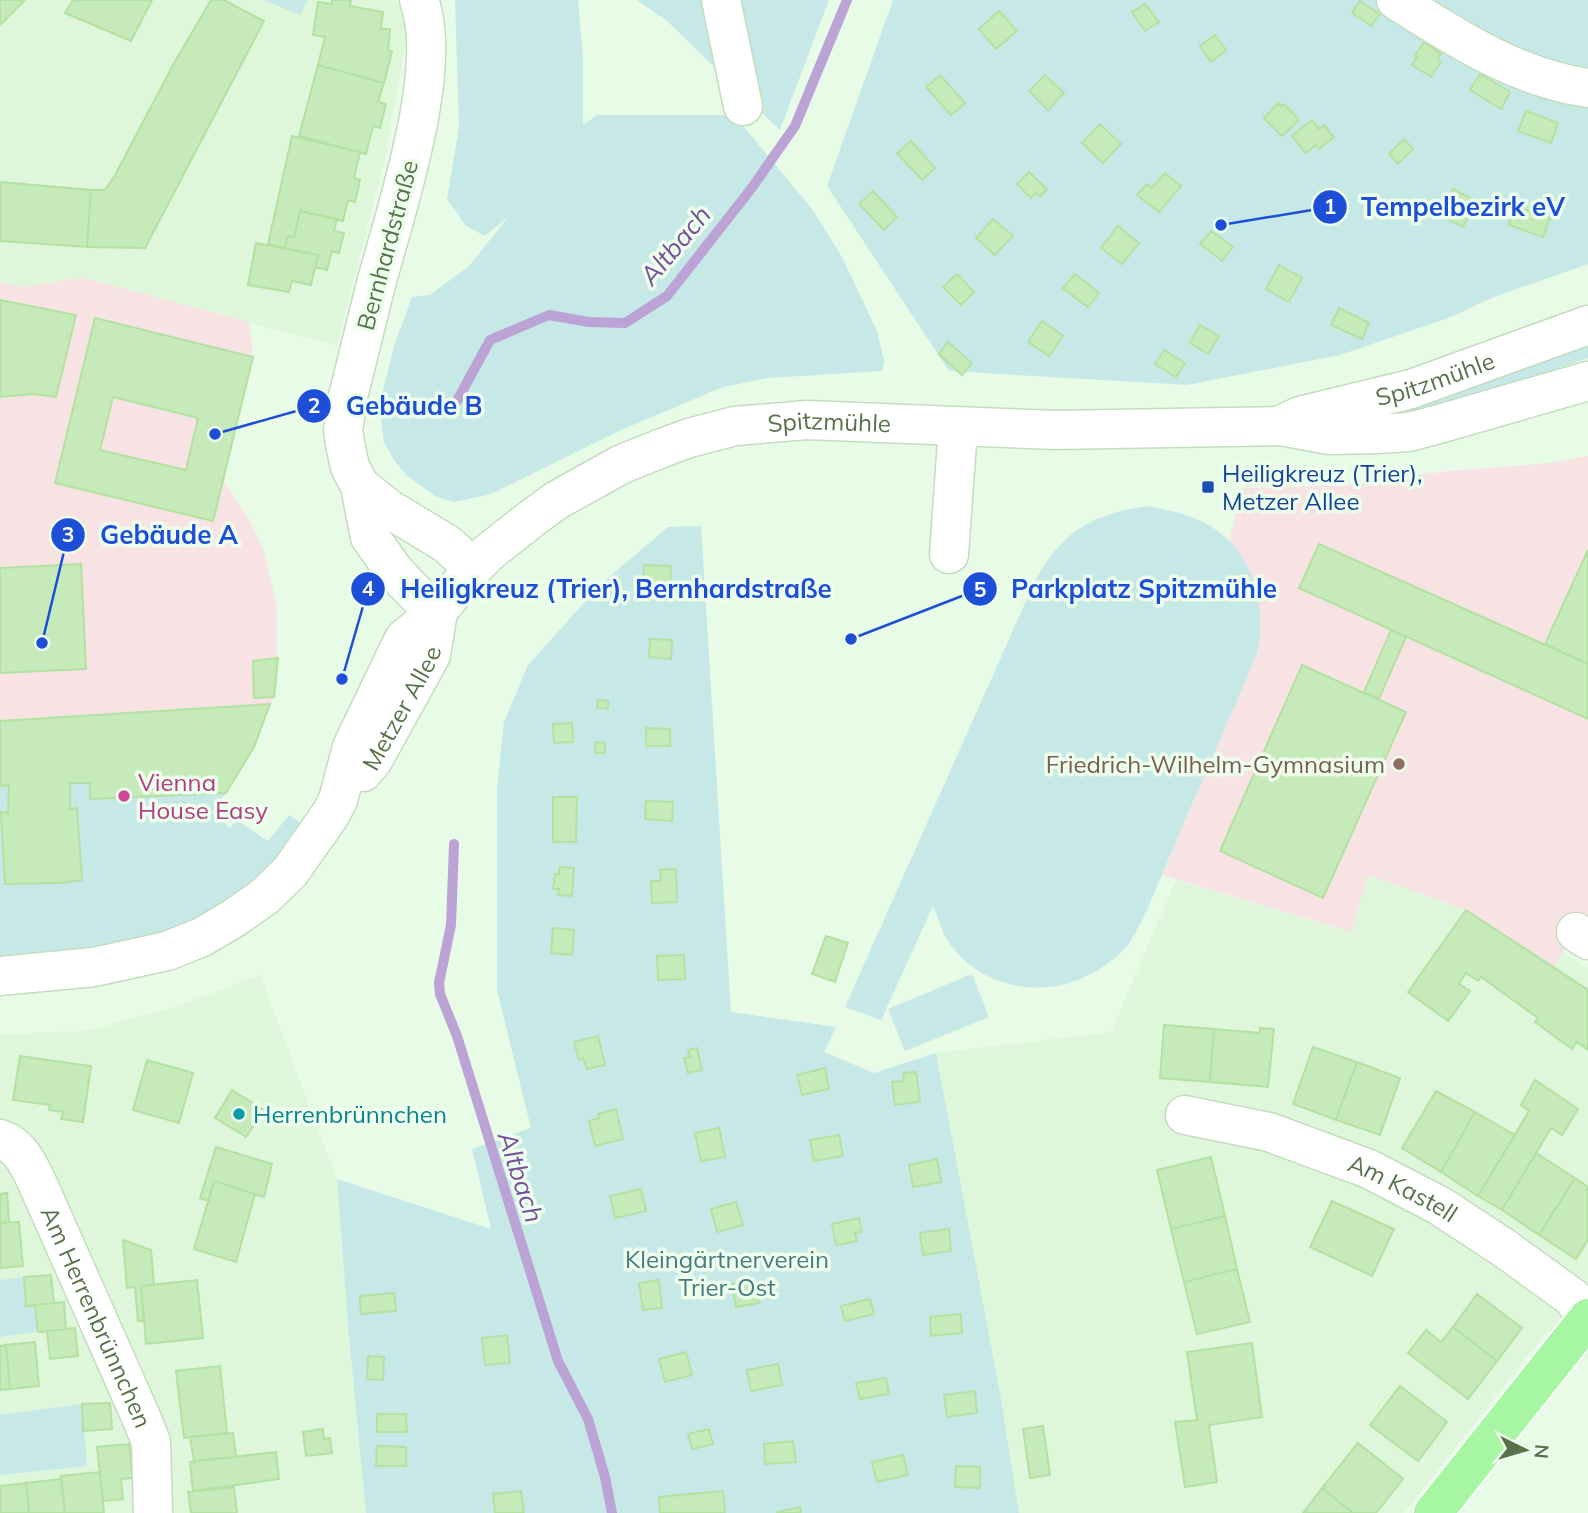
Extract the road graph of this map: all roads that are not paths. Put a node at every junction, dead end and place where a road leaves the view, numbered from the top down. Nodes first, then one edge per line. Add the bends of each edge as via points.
1 (419, 0) edge
2 (721, 0) edge
3 (1396, 0) edge
4 (1588, 88) edge
5 (743, 106) dead end
6 (1588, 325) edge
7 (1588, 381) edge
8 (1281, 426) junction
9 (958, 428) junction
10 (360, 486) junction
11 (949, 554) dead end
12 (472, 568) junction
13 (438, 611) junction
14 (2, 974) edge
15 (1185, 1115) dead end
16 (0, 1139) edge
17 (1588, 1320) edge
18 (153, 1513) edge
19 (1433, 1513) edge

1 - 10 street, Bernhardstraße via 426,52 415,138 343,430
2 - 5 street
3 - 4 street via 1486,54 1558,84
6 - 8 street, Spitzmühle via 1411,388 1300,416
7 - 8 street, Spitzmühle via 1409,432 1330,435
8 - 9 street, Spitzmühle
9 - 11 street
9 - 12 street, Spitzmühle via 794,420 735,426 689,438 622,464 557,500
10 - 12 street via 447,544
10 - 13 street, Bernhardstraße via 370,537 395,572
12 - 13 street, Spitzmühle
13 - 14 street, Metzer Allee via 431,655 373,760 338,800 290,872 264,897 202,937 167,951 62,971
15 - 17 street, Am Kastell via 1269,1132 1369,1169 1440,1206 1504,1248 1573,1298
16 - 18 street, Am Herrenbrünnchen via 19,1151 36,1180 151,1442
17 - 19 main road

